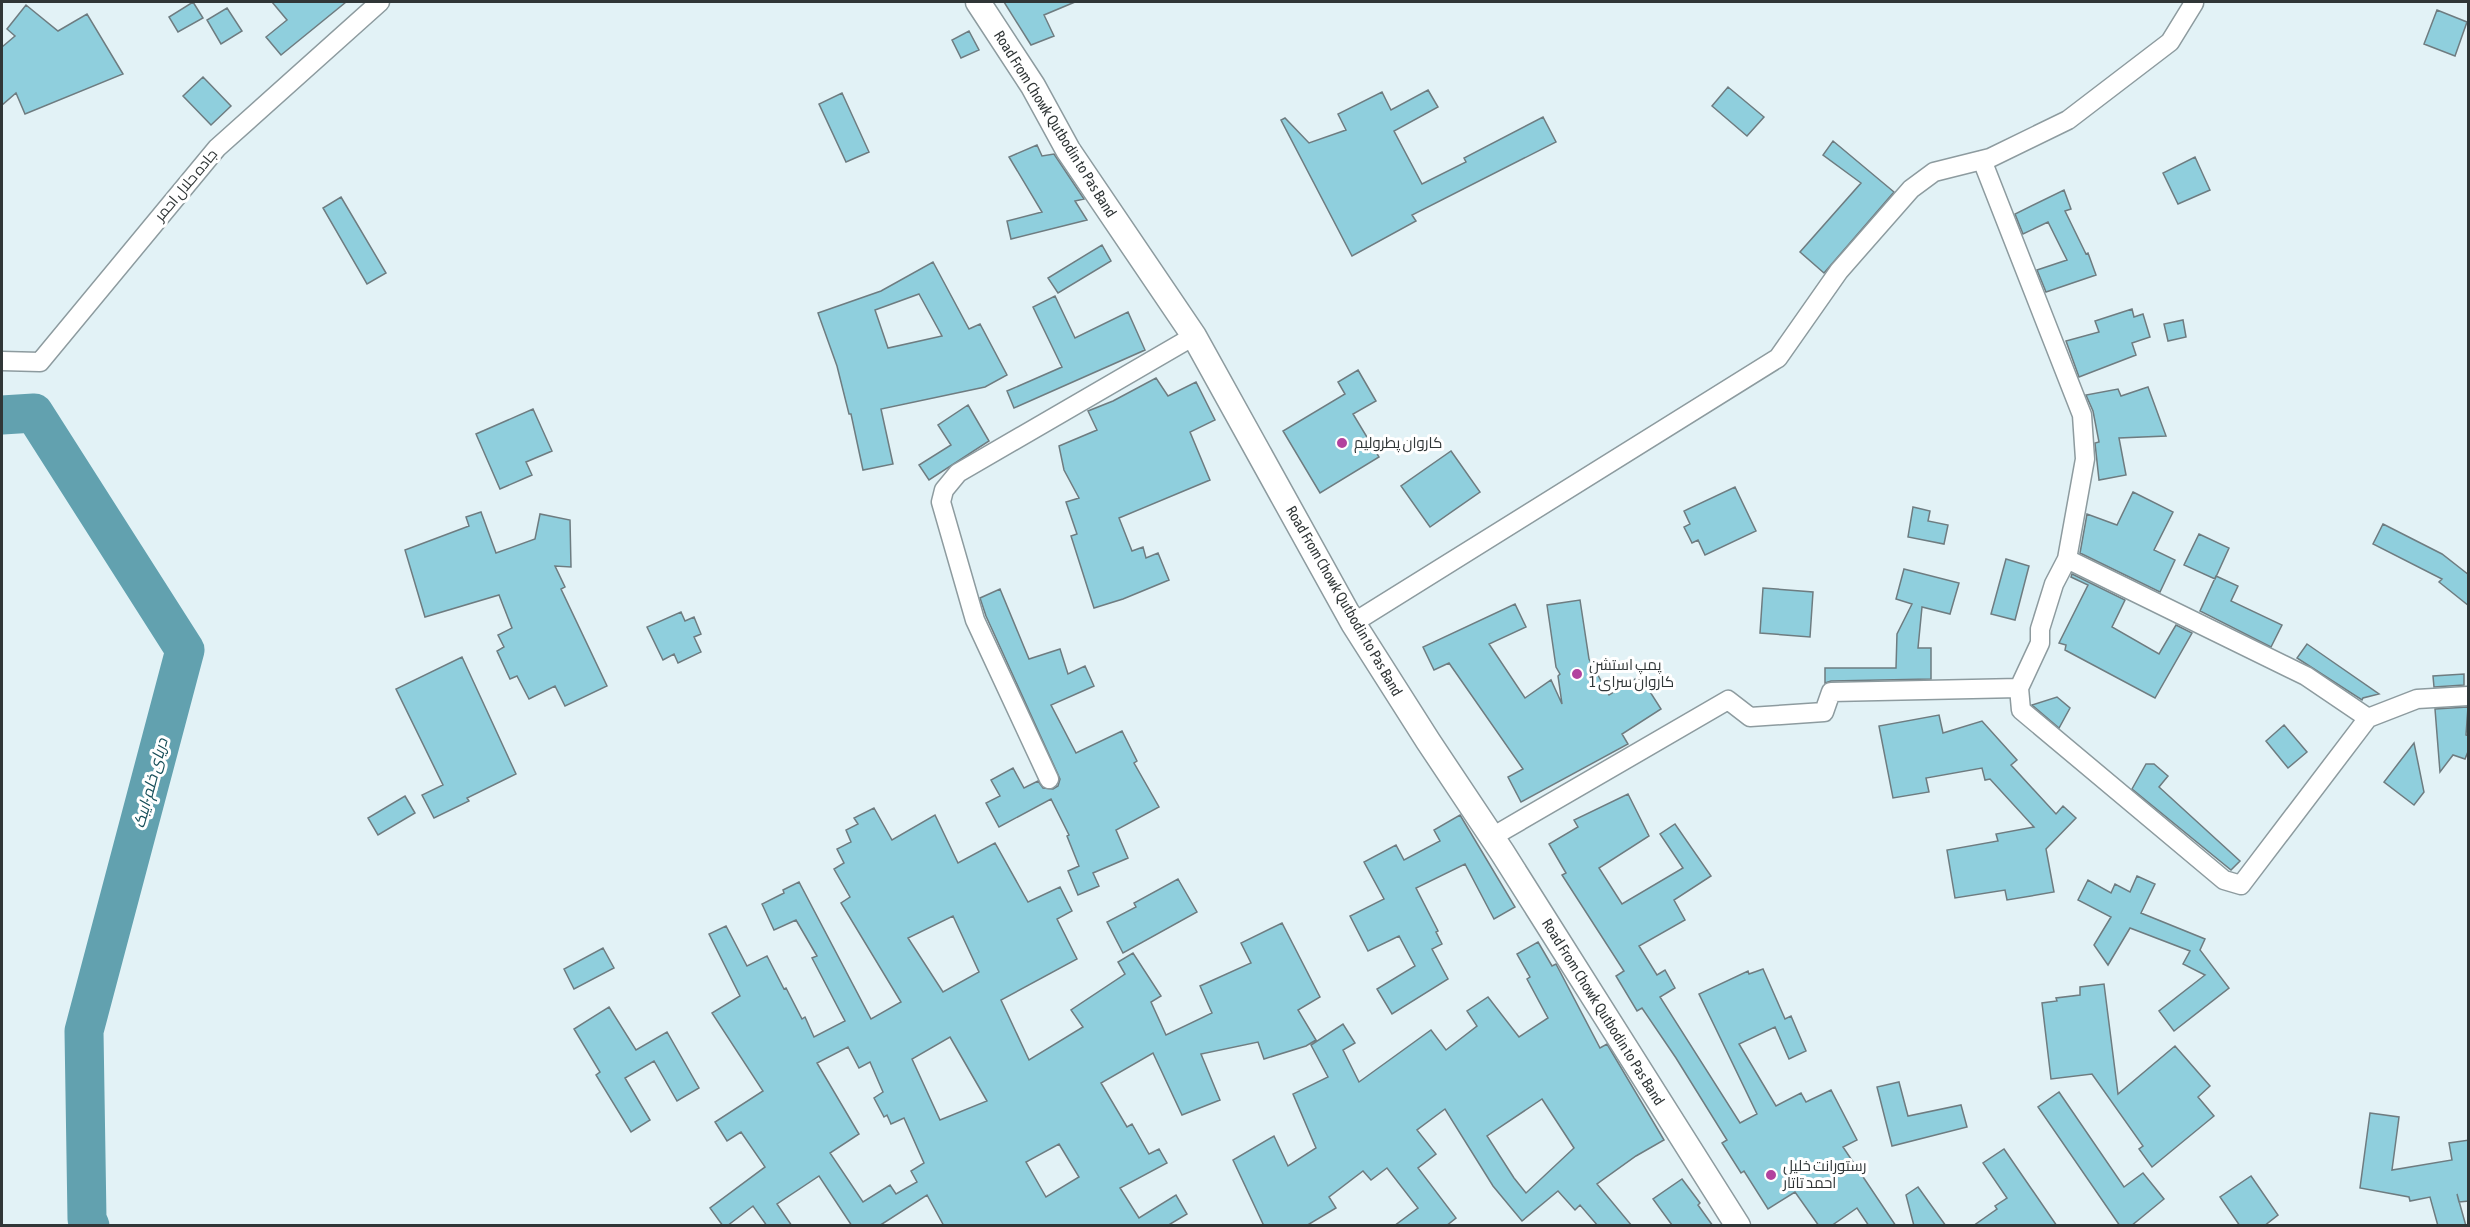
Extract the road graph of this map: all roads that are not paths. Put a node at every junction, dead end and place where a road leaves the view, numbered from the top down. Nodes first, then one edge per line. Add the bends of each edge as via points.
1 (380, 2) edge
2 (978, 2) edge
3 (2194, 3) dead end
4 (1983, 160) junction
5 (1194, 336) junction
6 (2, 361) edge
7 (2067, 559) junction
8 (1353, 623) junction
9 (2019, 688) junction
10 (2469, 696) edge
11 (2367, 718) junction
12 (1049, 778) dead end
13 (1492, 837) junction
14 (1738, 1226) edge

1 - 6 street, جاده حلال احمر via 217,148 40,362
2 - 5 main road, Road From Chowk Qutbodin to Pas Band via 1034,86 1068,150
3 - 4 street via 2170,42 2068,120
4 - 7 street via 2082,415 2085,459
4 - 8 street via 1934,172 1911,189 1839,271 1778,358
5 - 8 main road, Road From Chowk Qutbodin to Pas Band
5 - 12 street via 958,473 940,502 975,620
7 - 9 street via 2054,584 2040,629 2040,643
7 - 11 street via 2306,676
8 - 13 main road, Road From Chowk Qutbodin to Pas Band
9 - 11 street via 2020,710 2224,880 2241,885
9 - 13 street via 1831,692 1824,712 1750,717 1728,700
10 - 11 street via 2417,699
13 - 14 main road, Road From Chowk Qutbodin to Pas Band

